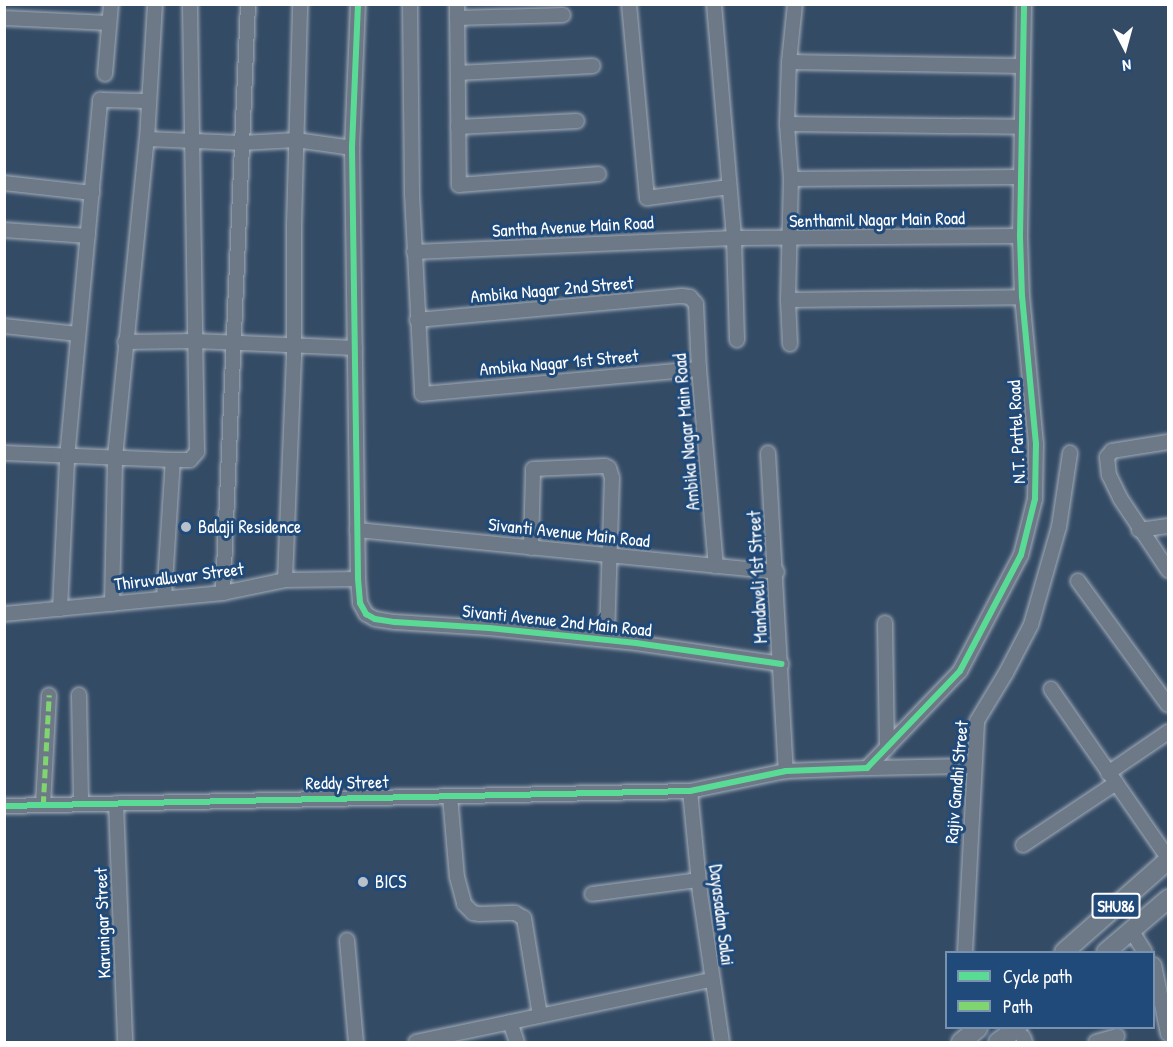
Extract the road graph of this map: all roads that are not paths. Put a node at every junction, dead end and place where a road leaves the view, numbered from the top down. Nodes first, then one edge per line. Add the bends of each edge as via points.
1 (111, 4) edge
2 (155, 4) edge
3 (190, 4) edge
4 (248, 4) edge
5 (300, 4) edge
6 (358, 4) edge
7 (410, 4) edge
8 (629, 4) edge
9 (714, 4) edge
10 (795, 4) edge
11 (1024, 4) edge
12 (457, 11) edge
13 (563, 15) dead end
14 (4, 18) edge
15 (109, 23) junction
16 (789, 62) junction
17 (593, 66) dead end
18 (1023, 66) junction
19 (458, 73) junction
20 (105, 74) dead end
21 (149, 101) junction
22 (577, 121) dead end
23 (787, 124) junction
24 (458, 127) junction
25 (1021, 128) junction
26 (147, 139) junction
27 (193, 140) junction
28 (296, 140) junction
29 (242, 143) junction
30 (352, 148) junction
31 (599, 174) dead end
32 (1019, 177) junction
33 (790, 179) junction
34 (4, 183) edge
35 (729, 187) junction
36 (92, 193) junction
37 (4, 230) edge
38 (88, 236) junction
39 (1020, 236) junction
40 (734, 238) junction
41 (788, 238) junction
42 (414, 252) junction
43 (690, 297) joint
44 (1022, 297) junction
45 (788, 300) junction
46 (417, 320) junction
47 (4, 326) edge
48 (78, 334) junction
49 (737, 340) dead end
50 (195, 341) junction
51 (125, 342) junction
52 (234, 343) junction
53 (790, 345) dead end
54 (294, 347) junction
55 (355, 348) junction
56 (699, 369) junction
57 (1168, 442) edge
58 (4, 453) edge
59 (768, 453) dead end
60 (1070, 453) dead end
61 (115, 457) junction
62 (67, 458) junction
63 (174, 460) junction
64 (1168, 526) edge
65 (357, 530) junction
66 (1139, 530) junction
67 (531, 548) junction
68 (609, 556) junction
69 (716, 566) junction
70 (1168, 570) edge
71 (777, 572) junction
72 (357, 579) junction
73 (285, 580) junction
74 (1078, 581) dead end
75 (223, 592) junction
76 (164, 598) junction
77 (112, 604) junction
78 (60, 609) junction
79 (4, 614) edge
80 (885, 623) dead end
81 (607, 640) junction
82 (781, 664) junction
83 (1051, 689) dead end
84 (79, 695) dead end
85 (49, 696) dead end
86 (1168, 705) edge
87 (1168, 732) edge
88 (887, 748) junction
89 (973, 766) junction
90 (867, 768) junction
91 (786, 771) junction
92 (1112, 778) junction
93 (690, 791) junction
94 (450, 796) junction
95 (117, 803) junction
96 (81, 804) junction
97 (4, 806) edge
98 (42, 806) junction
99 (1023, 845) dead end
100 (1168, 859) edge
101 (698, 880) junction
102 (592, 894) dead end
103 (1168, 899) edge
104 (1131, 930) junction
105 (347, 940) dead end
106 (965, 951) edge
107 (1065, 951) edge
108 (1107, 951) edge
109 (1144, 951) edge
110 (1155, 970) edge
111 (711, 980) junction
112 (540, 1016) junction
113 (510, 1022) junction
114 (977, 1029) edge
115 (1168, 1034) edge
116 (1116, 1035) edge
117 (1022, 1036) edge
118 (125, 1042) edge
119 (356, 1042) edge
120 (416, 1042) edge
121 (517, 1042) edge
122 (722, 1042) edge
123 (961, 1042) edge
124 (998, 1042) edge
125 (1096, 1042) edge

1 - 15 street
2 - 21 street
3 - 27 street
4 - 29 street
5 - 28 street
6 - 30 street, Sivanti Avenue 2nd Main Road
7 - 42 street
8 - 35 street via 647,198
9 - 35 street
10 - 16 street
11 - 18 street, N.T. Pattel Road
12 - 13 street
12 - 19 street
14 - 15 street
15 - 20 street
16 - 18 street
16 - 23 street
17 - 19 street
18 - 25 street, N.T. Pattel Road
19 - 24 street
21 - 26 street
21 - 36 street via 100,100
22 - 24 street
23 - 25 street
23 - 33 street
24 - 31 street via 459,185
25 - 32 street, N.T. Pattel Road
26 - 27 street
26 - 51 street
27 - 29 street
27 - 50 street
28 - 29 street
28 - 30 street
28 - 54 street
29 - 52 street
30 - 55 street, Sivanti Avenue 2nd Main Road
32 - 33 street
32 - 39 street, N.T. Pattel Road
33 - 41 street
34 - 36 street
35 - 40 street
36 - 38 street
37 - 38 street
38 - 48 street
39 - 41 street, Senthamil Nagar Main Road
39 - 44 street, N.T. Pattel Road
40 - 41 street, Senthamil Nagar Main Road
40 - 42 street, Santha Avenue Main Road
40 - 49 street
41 - 45 street
42 - 46 street
43 - 46 street, Ambika Nagar 2nd Street
43 - 56 street, Ambika Nagar Main Road via 696,304
44 - 45 street
44 - 88 street, N.T. Pattel Road via 1036,444 1035,499 1021,555 960,672
45 - 53 street
46 - 56 street, Ambika Nagar 1st Street via 422,394
47 - 48 street
48 - 62 street
50 - 51 street
50 - 52 street
50 - 63 street via 197,452 190,460
51 - 61 street
52 - 54 street
52 - 75 street
54 - 55 street
54 - 73 street
55 - 65 street, Sivanti Avenue 2nd Main Road
56 - 69 street, Ambika Nagar Main Road
57 - 66 street via 1112,451 1107,457 1109,475
58 - 62 street
59 - 71 street, Mandaveli 1st Street
60 - 89 street, Rajiv Gandhi Street via 1059,527 1031,625 976,721
61 - 62 street
61 - 63 street
61 - 77 street
62 - 78 street
63 - 76 street
64 - 66 street
65 - 67 street, Sivanti Avenue Main Road
65 - 72 street, Sivanti Avenue 2nd Main Road
66 - 70 street
67 - 68 street, Sivanti Avenue Main Road
67 - 68 street via 533,470 606,466 612,478
68 - 69 street, Sivanti Avenue Main Road
68 - 81 street
69 - 71 street, Sivanti Avenue Main Road
71 - 82 street, Mandaveli 1st Street
72 - 73 street, Thiruvalluvar Street
72 - 81 street, Sivanti Avenue 2nd Main Road via 360,603 366,614 375,619
73 - 75 street, Thiruvalluvar Street
74 - 86 street
75 - 76 street, Thiruvalluvar Street
76 - 77 street, Thiruvalluvar Street
77 - 78 street, Thiruvalluvar Street
78 - 79 street, Thiruvalluvar Street
80 - 88 street
81 - 82 street, Sivanti Avenue 2nd Main Road
82 - 91 street, Mandaveli 1st Street
83 - 92 street
84 - 96 street
85 - 98 street
87 - 92 street
88 - 90 street, N.T. Pattel Road
89 - 90 street
89 - 106 street, Rajiv Gandhi Street
90 - 91 street
91 - 93 street
92 - 99 street
92 - 100 street
93 - 94 street, Reddy Street
93 - 101 street, Dayasadan Salai
94 - 95 street, Reddy Street
94 - 112 street via 457,878 464,904 472,913 515,914 524,918
95 - 96 street, Reddy Street
95 - 118 street, Karunigar Street
96 - 98 street, Reddy Street
97 - 98 street, Reddy Street
100 - 107 main road, SHU86
101 - 102 street
101 - 111 street, Dayasadan Salai
103 - 104 main road, SHU86
104 - 108 main road, SHU86
104 - 109 street
105 - 119 street
110 - 115 street
111 - 112 street
111 - 122 street, Dayasadan Salai
112 - 113 street
113 - 120 street
113 - 121 street
114 - 123 main road
116 - 125 street
117 - 124 main road

